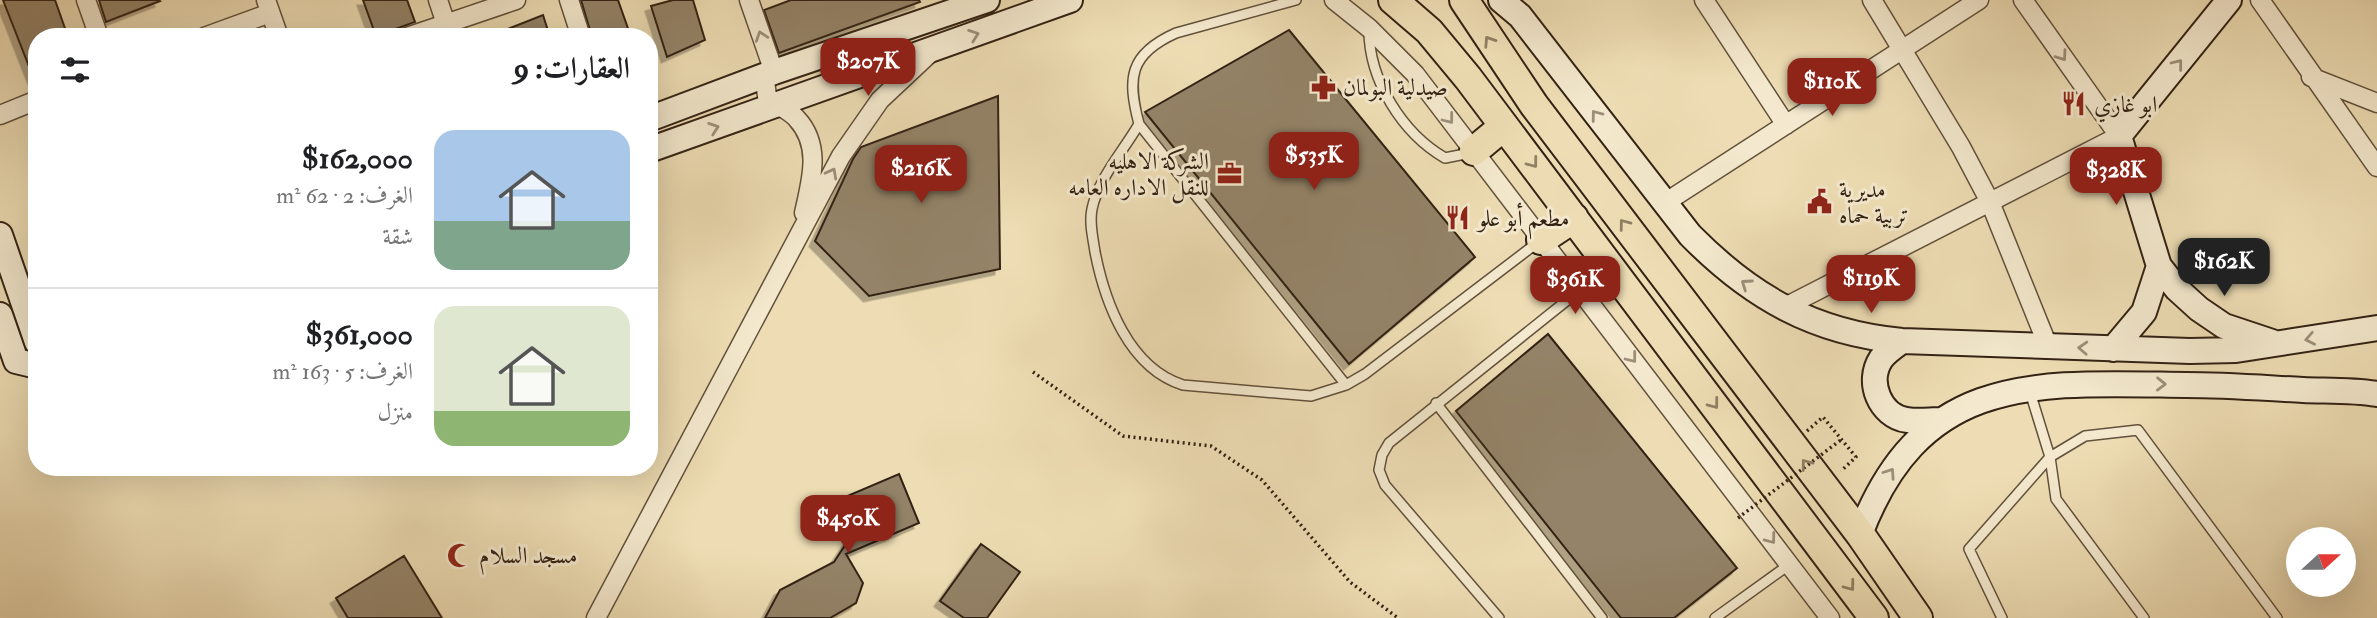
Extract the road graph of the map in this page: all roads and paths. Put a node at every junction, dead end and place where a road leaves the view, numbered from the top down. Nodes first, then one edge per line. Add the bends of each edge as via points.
1 (86, 0) edge
2 (438, 0) edge
3 (516, 0) edge
4 (569, 0) edge
5 (749, 0) edge
6 (987, 0) edge
7 (1070, 0) edge
8 (1296, 0) edge
9 (1334, 0) edge
10 (1393, 0) edge
11 (1464, 0) edge
12 (1501, 0) edge
13 (1703, 0) edge
14 (1872, 0) edge
15 (1979, 0) edge
16 (2023, 0) edge
17 (2229, 0) edge
18 (2260, 0) edge
19 (268, 6) edge
20 (446, 24) junction
21 (96, 28) edge
22 (223, 28) edge
23 (276, 28) edge
24 (434, 28) edge
25 (578, 28) edge
26 (1369, 28) junction
27 (1903, 49) junction
28 (934, 50) junction
29 (774, 72) junction
30 (2311, 77) junction
31 (2377, 103) edge
32 (28, 104) edge
33 (779, 105) junction
34 (0, 115) edge
35 (658, 116) edge
36 (1139, 124) junction
37 (1786, 125) junction
38 (1504, 126) junction
39 (2119, 135) junction
40 (658, 147) edge
41 (1474, 151) junction
42 (2377, 167) edge
43 (1990, 202) junction
44 (1663, 204) junction
45 (1574, 218) junction
46 (800, 233) junction
47 (0, 235) edge
48 (1541, 240) junction
49 (2159, 266) junction
50 (1580, 290) junction
51 (1783, 308) junction
52 (28, 316) edge
53 (1, 321) edge
54 (2377, 328) edge
55 (1902, 341) junction
56 (2280, 344) junction
57 (2048, 346) junction
58 (2113, 349) junction
59 (22, 360) edge
60 (1033, 372) dead end
61 (1346, 385) junction
62 (2029, 387) junction
63 (2377, 394) edge
64 (1436, 403) junction
65 (1823, 417) dead end
66 (1941, 420) junction
67 (1842, 439) junction
68 (1856, 457) dead end
69 (2050, 457) junction
70 (1738, 518) dead end
71 (1860, 534) junction
72 (1790, 564) junction
73 (596, 618) edge
74 (1398, 618) edge
75 (1499, 618) edge
76 (1602, 618) edge
77 (1715, 618) edge
78 (1830, 618) edge
79 (1874, 618) edge
80 (1918, 618) edge
81 (2002, 618) edge
82 (2144, 618) edge
83 (2277, 618) edge

1 - 21 street
2 - 20 street
3 - 20 street
4 - 25 street
29 -> 5 street
6 - 29 main road
28 -> 7 main road
8 - 36 lane via 1158,41 1143,54 1132,75
9 - 26 street
10 - 38 main road via 1429,31
71 -> 11 main road via 1534,105
44 -> 12 main road via 1520,16
13 - 37 street
14 - 27 street
15 - 27 street
16 -> 39 street
39 -> 17 main road
18 - 30 street
19 - 22 street
19 - 23 street
20 - 24 street
26 -> 41 street via 1415,74
26 - 41 lane via 1370,54 1379,82 1422,143 1445,158
27 - 37 street
27 - 43 street
28 - 33 main road
46 -> 28 street via 866,118 895,84
29 - 33 street via 764,89
29 - 35 main road
30 - 31 street
30 - 42 street
32 - 34 street
40 -> 33 main road
33 - 46 street via 797,119 812,146 813,172
36 - 61 lane
36 - 61 lane via 1098,191 1091,229 1108,303 1152,369 1183,386 1279,395 1311,396
37 - 44 street
38 - 41 main road
38 -> 45 main road
39 - 43 street
39 - 49 main road
41 - 48 street
43 - 51 street
43 - 57 street
51 -> 44 main road via 1718,263
45 - 48 main road
45 -> 79 main road
46 - 73 street
47 - 52 main road
48 - 50 street
48 - 61 lane
49 - 56 main road via 2177,289 2224,326
49 - 58 main road via 2144,312
50 - 64 lane
50 -> 72 street
51 - 55 main road via 1863,337
53 - 59 main road
54 -> 56 main road
55 - 57 main road
55 - 66 main road via 1882,356 1876,368 1877,395 1894,415 1906,420
56 - 58 main road via 2236,350
58 -> 57 main road
60 - 74 path via 1123,436 1211,446 1262,480 1350,582
62 -> 63 main road via 2063,383 2202,385
62 - 66 main road
62 - 69 lane
64 - 75 lane via 1390,443 1379,470 1385,485
64 - 76 lane
65 - 67 path
71 -> 66 main road via 1872,501 1891,470
67 - 68 path
67 - 70 path, bridge
69 - 81 lane via 1969,548
69 - 82 lane via 2056,499
69 - 83 lane via 2085,436 2138,430
71 - 80 main road
72 - 77 lane
72 - 78 street

